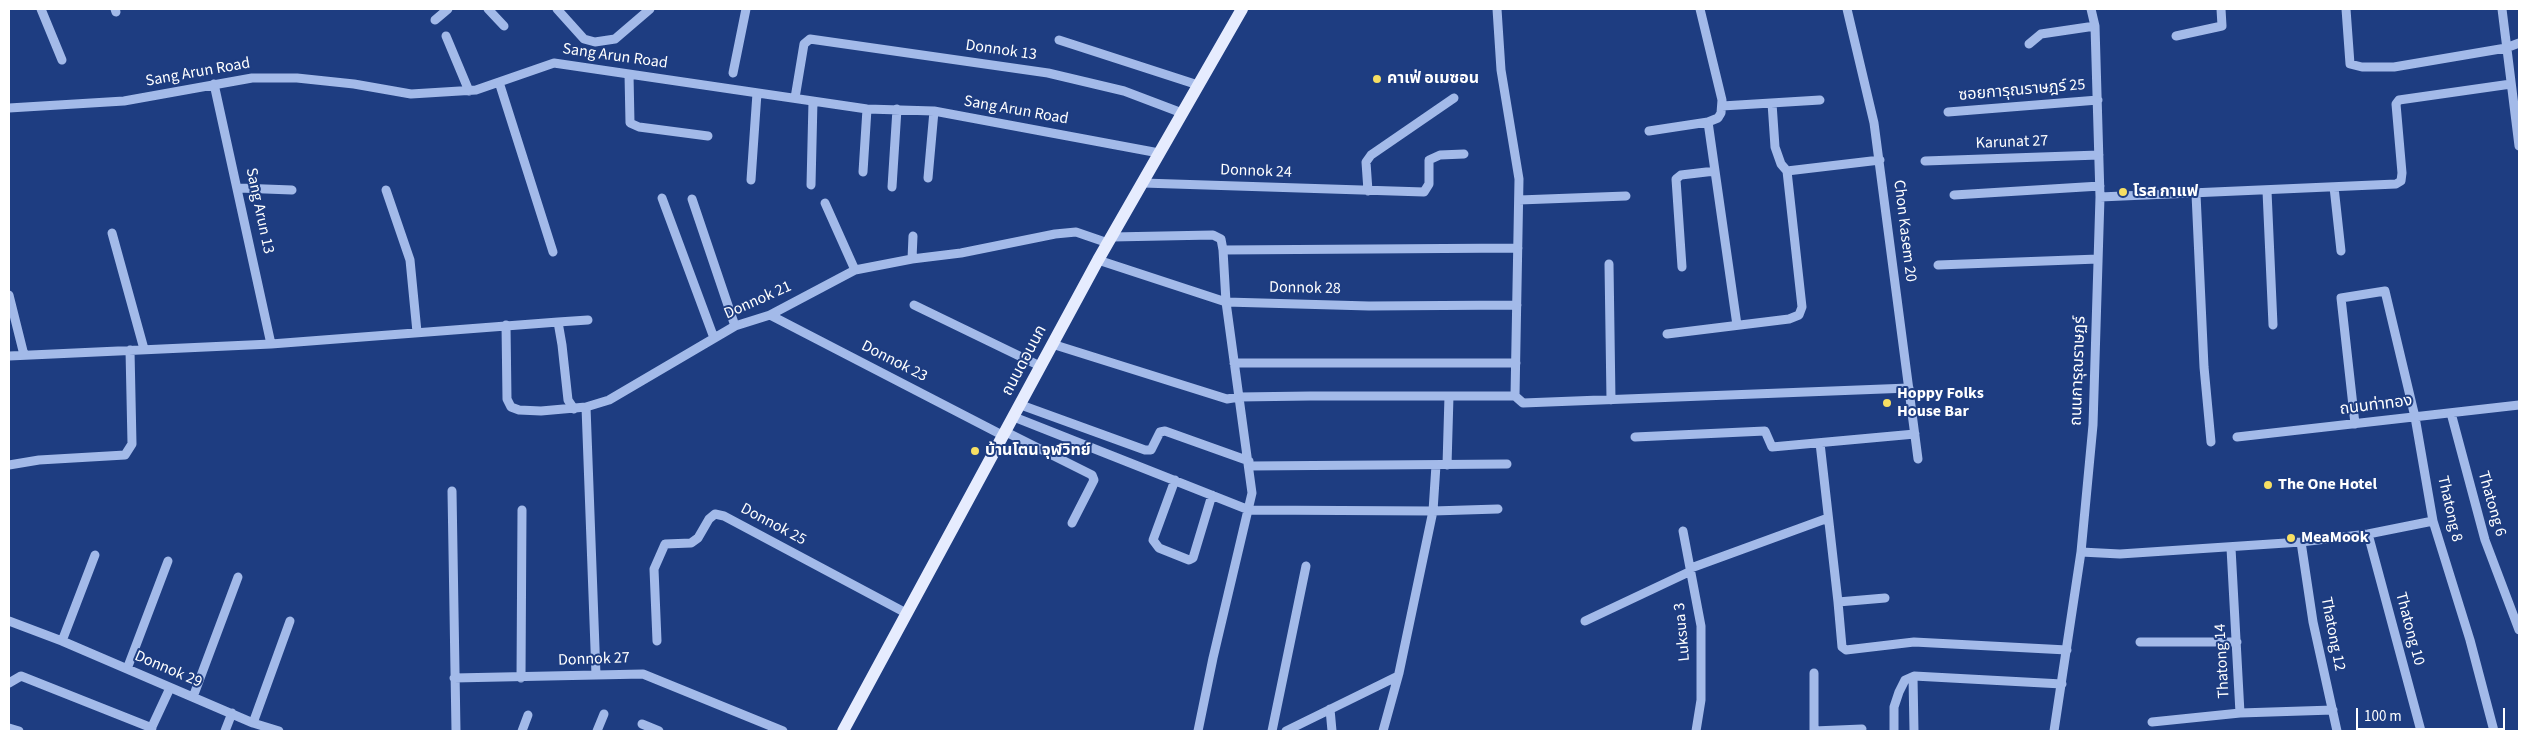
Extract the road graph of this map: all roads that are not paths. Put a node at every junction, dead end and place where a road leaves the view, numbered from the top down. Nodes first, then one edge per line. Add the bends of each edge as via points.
1 (41, 9) edge
2 (448, 9) edge
3 (488, 9) edge
4 (558, 9) edge
5 (650, 9) edge
6 (746, 9) edge
7 (1242, 9) edge
8 (1497, 9) edge
9 (1700, 9) edge
10 (1847, 9) edge
11 (2092, 9) edge
12 (2222, 9) edge
13 (2346, 9) edge
14 (2502, 9) edge
15 (434, 20) dead end
16 (504, 26) dead end
17 (2095, 26) junction
18 (446, 36) dead end
19 (2176, 36) dead end
20 (1059, 40) dead end
21 (2519, 42) edge
22 (2029, 44) dead end
23 (2506, 48) junction
24 (62, 60) dead end
25 (733, 73) dead end
26 (629, 74) junction
27 (499, 82) junction
28 (214, 84) junction
29 (1198, 84) junction
30 (2511, 84) junction
31 (469, 91) junction
32 (757, 92) junction
33 (795, 98) junction
34 (1454, 98) dead end
35 (1820, 100) dead end
36 (2098, 100) junction
37 (813, 101) junction
38 (1772, 103) junction
39 (1722, 106) junction
40 (9, 108) edge
41 (867, 109) junction
42 (897, 109) junction
43 (934, 111) junction
44 (1948, 112) dead end
45 (1182, 113) junction
46 (1708, 122) junction
47 (1649, 131) dead end
48 (708, 136) dead end
49 (2519, 146) edge
50 (1159, 153) junction
51 (1464, 154) dead end
52 (2099, 155) junction
53 (1880, 160) junction
54 (1925, 161) dead end
55 (1715, 171) junction
56 (1787, 171) junction
57 (863, 172) dead end
58 (928, 178) dead end
59 (751, 180) dead end
60 (1143, 183) junction
61 (811, 185) dead end
62 (2100, 186) junction
63 (892, 187) dead end
64 (2334, 187) junction
65 (239, 188) junction
66 (292, 190) dead end
67 (386, 190) dead end
68 (1368, 191) junction
69 (2267, 191) junction
70 (2196, 194) junction
71 (1954, 195) dead end
72 (1626, 196) dead end
73 (2100, 197) junction
74 (662, 198) dead end
75 (692, 199) dead end
76 (1519, 200) junction
77 (825, 203) dead end
78 (112, 234) dead end
79 (913, 236) dead end
80 (1110, 240) junction
81 (1518, 248) junction
82 (1223, 250) junction
83 (553, 252) dead end
84 (2341, 252) dead end
85 (2098, 258) junction
86 (912, 259) junction
87 (1098, 260) junction
88 (1609, 264) dead end
89 (1938, 266) dead end
90 (1682, 267) dead end
91 (855, 270) junction
92 (9, 295) edge
93 (1226, 302) junction
94 (914, 304) dead end
95 (1517, 305) junction
96 (770, 315) junction
97 (588, 320) dead end
98 (558, 322) junction
99 (2273, 325) dead end
100 (506, 326) junction
101 (735, 326) junction
102 (1737, 326) junction
103 (417, 332) junction
104 (1667, 334) dead end
105 (714, 338) junction
106 (272, 344) junction
107 (1052, 344) junction
108 (144, 349) junction
109 (130, 350) junction
110 (24, 355) junction
111 (9, 356) edge
112 (1234, 363) junction
113 (1516, 363) junction
114 (1040, 366) junction
115 (1909, 388) junction
116 (1449, 396) junction
117 (1515, 396) junction
118 (1238, 397) junction
119 (1611, 400) junction
120 (1021, 405) junction
121 (2519, 405) edge
122 (586, 407) junction
123 (574, 408) junction
124 (2452, 413) junction
125 (1014, 417) junction
126 (2415, 417) junction
127 (2355, 424) junction
128 (1005, 434) junction
129 (1915, 434) junction
130 (1635, 437) dead end
131 (2237, 437) dead end
132 (2210, 442) dead end
133 (1820, 443) junction
134 (1918, 459) dead end
135 (1249, 464) junction
136 (1436, 464) junction
137 (1447, 464) junction
138 (1507, 464) dead end
139 (9, 466) edge
140 (1175, 480) junction
141 (452, 491) dead end
142 (1212, 495) junction
143 (1498, 508) dead end
144 (522, 510) dead end
145 (1249, 510) junction
146 (1433, 511) junction
147 (1828, 518) junction
148 (2433, 521) junction
149 (1072, 523) dead end
150 (1683, 531) dead end
151 (2368, 534) junction
152 (2300, 542) junction
153 (2231, 548) junction
154 (2081, 552) junction
155 (96, 555) dead end
156 (168, 561) dead end
157 (1306, 566) dead end
158 (1691, 570) junction
159 (238, 577) dead end
160 (1885, 598) dead end
161 (1838, 602) junction
162 (906, 613) junction
163 (9, 621) edge
164 (290, 621) dead end
165 (1585, 621) dead end
166 (2519, 630) edge
167 (62, 640) junction
168 (657, 641) dead end
169 (2140, 642) dead end
170 (2237, 642) junction
171 (2067, 650) junction
172 (127, 669) junction
173 (1814, 673) dead end
174 (596, 675) junction
175 (1398, 676) junction
176 (1913, 677) junction
177 (454, 678) junction
178 (521, 678) junction
179 (9, 683) edge
180 (2062, 684) junction
181 (170, 688) junction
182 (193, 697) junction
183 (1330, 709) junction
184 (2333, 710) junction
185 (2240, 713) junction
186 (232, 714) junction
187 (604, 714) dead end
188 (528, 715) dead end
189 (2152, 722) dead end
190 (253, 723) junction
191 (642, 724) dead end
192 (9, 728) edge
193 (151, 730) edge
194 (1862, 730) dead end
195 (19, 731) edge
196 (225, 731) edge
197 (279, 731) edge
198 (456, 731) edge
199 (522, 731) edge
200 (597, 731) edge
201 (659, 731) edge
202 (783, 731) edge
203 (843, 731) edge
204 (1198, 731) edge
205 (1272, 731) edge
206 (1286, 731) edge
207 (1332, 731) edge
208 (1383, 731) edge
209 (1696, 731) edge
210 (1814, 731) edge
211 (1894, 731) edge
212 (1914, 731) edge
213 (2054, 731) edge
214 (2337, 731) edge
215 (2421, 731) edge
216 (2494, 731) edge

1 - 24 street
2 - 15 street
3 - 16 street
4 - 5 street via 584,39 595,42 615,39
6 - 25 street
7 - 29 main road, ถนนดอนนก
8 - 76 street via 1501,70 1519,179
9 - 39 street
10 - 53 street, Chon Kasem 20
11 - 17 street, ถนนการุณราษฏร์
12 - 19 street via 2222,26
13 - 23 street via 2350,64 2362,67 2394,67
14 - 23 street
17 - 22 street via 2041,34
17 - 36 street, ถนนการุณราษฏร์
18 - 31 street
20 - 29 street
21 - 23 street
23 - 30 street
26 - 27 street, Sang Arun Road via 554,63
26 - 32 street, Sang Arun Road
26 - 48 street via 630,123
27 - 31 street, Sang Arun Road
27 - 83 street
28 - 31 street, Sang Arun Road via 252,78 297,78 411,94
28 - 40 street, Sang Arun Road via 124,101
28 - 65 street, Sang Arun 13
29 - 45 main road, ถนนดอนนก
30 - 49 street
30 - 64 street via 2399,100 2396,104 2401,181 2396,184
32 - 33 street, Sang Arun Road
32 - 59 street
33 - 37 street, Sang Arun Road
33 - 45 street, Donnok 13 via 804,44 810,39 1048,73 1124,91
34 - 68 street via 1371,155 1366,162
35 - 38 street
36 - 44 street, ซอยการุณราษฎร์ 25
36 - 52 street, ถนนการุณราษฏร์
37 - 41 street, Sang Arun Road
37 - 61 street
38 - 39 street
38 - 56 street via 1775,147
39 - 46 street via 1718,118
41 - 42 street, Sang Arun Road
41 - 57 street
42 - 43 street, Sang Arun Road
42 - 63 street
43 - 50 street, Sang Arun Road
43 - 58 street
45 - 50 main road, ถนนดอนนก
46 - 47 street
46 - 55 street
50 - 60 main road, ถนนดอนนก
51 - 68 street, Donnok 24 via 1440,155 1429,160 1428,184 1424,192
52 - 54 street, Karunat 27
52 - 62 street, ถนนการุณราษฏร์
53 - 56 street
53 - 115 street, Chon Kasem 20
55 - 90 street via 1681,175 1676,179
55 - 102 street
56 - 102 street via 1802,307 1799,316 1789,319
60 - 68 street, Donnok 24
60 - 80 main road, ถนนดอนนก
62 - 71 street
62 - 73 street, ถนนการุณราษฏร์
64 - 69 street
64 - 84 street
65 - 66 street
65 - 106 street, Sang Arun 13
67 - 103 street via 410,260
69 - 70 street
69 - 99 street
70 - 73 street
70 - 132 street
72 - 76 street
73 - 85 street, ถนนการุณราษฏร์
74 - 105 street
75 - 101 street
76 - 81 street
77 - 91 street
78 - 108 street
79 - 86 street
80 - 82 street via 1213,236 1221,239
80 - 86 street, Donnok 21 via 1076,232 1062,233
80 - 87 main road, ถนนดอนนก
81 - 82 street
81 - 95 street
82 - 93 street
85 - 89 street
85 - 154 street, ถนนการุณราษฏร์ via 2093,425
86 - 91 street, Donnok 21
87 - 93 street, Donnok 28
87 - 107 main road, ถนนดอนนก
88 - 119 street
91 - 96 street, Donnok 21
92 - 110 street
93 - 95 street, Donnok 28 via 1369,306
93 - 112 street
94 - 114 street
95 - 113 street
96 - 101 street, Donnok 21
96 - 128 street, Donnok 23
97 - 98 street
98 - 100 street
98 - 123 street via 568,400
100 - 103 street
100 - 123 street, Donnok 21 via 507,399 511,407 519,410
101 - 105 street, Donnok 21
102 - 104 street
103 - 106 street
105 - 122 street, Donnok 21 via 609,400
106 - 108 street
107 - 114 main road, ถนนดอนนก
107 - 118 street via 1227,399
108 - 109 street
109 - 110 street
109 - 139 street via 132,444 124,456 39,460
110 - 111 street
112 - 113 street
112 - 118 street
113 - 117 street
114 - 120 main road, ถนนดอนนก
115 - 119 street
115 - 129 street, Chon Kasem 20
116 - 117 street
116 - 118 street
116 - 137 street
117 - 119 street via 1523,403
118 - 135 street
120 - 125 main road, ถนนดอนนก
120 - 135 street via 1145,450 1151,450 1162,430
121 - 124 street, ถนนท่าทอง
122 - 123 street, Donnok 21
122 - 174 street
124 - 126 street, ถนนท่าทอง
124 - 166 street, Thatong 6 via 2485,540
125 - 128 main road, ถนนดอนนก
125 - 140 street
126 - 127 street, ถนนท่าทอง
126 - 127 street, Thatong 8 via 2385,291 2341,298
126 - 148 street, Thatong 8
127 - 131 street, ถนนท่าทอง
128 - 149 street, Donnok 23 via 1092,475 1094,480
128 - 162 main road, ถนนดอนนก
129 - 133 street
129 - 134 street, Chon Kasem 20
130 - 133 street via 1765,431 1772,447
133 - 147 street
135 - 136 street
135 - 145 street via 1252,493
136 - 137 street
136 - 146 street
137 - 138 street
140 - 142 street
140 - 142 street via 1153,540 1156,546 1166,551 1189,560 1193,558
141 - 177 street
142 - 145 street
143 - 146 street
144 - 178 street
145 - 146 street
145 - 204 street
146 - 175 street
147 - 158 street
147 - 161 street
148 - 151 street
148 - 216 street, Thatong 8
150 - 158 street, Luksua 3
151 - 152 street
151 - 215 street, Thatong 10
152 - 153 street
152 - 184 street, Thatong 12
153 - 154 street via 2120,554
153 - 170 street, Thatong 14
154 - 171 street, ถนนการุณราษฏร์
155 - 167 street
156 - 172 street
157 - 205 street
158 - 165 street
158 - 209 street, Luksua 3 via 1701,626 1702,700
159 - 182 street
160 - 161 street
161 - 171 street via 1842,647 1846,650 1914,642
162 - 168 street, Donnok 25 via 715,514 708,518 698,538 691,543 665,544 654,569
162 - 203 main road, ถนนดอนนก
163 - 167 street, Donnok 29
164 - 190 street
167 - 172 street, Donnok 29
169 - 170 street
170 - 185 street, Thatong 14
171 - 180 street, ถนนการุณราษฏร์
172 - 181 street, Donnok 29
173 - 210 street
174 - 178 street, Donnok 27
174 - 202 street, Donnok 27 via 643,674
175 - 183 street
175 - 208 street
176 - 180 street
176 - 211 street via 1905,680 1899,692 1894,707
176 - 212 street
177 - 178 street, Donnok 27
177 - 198 street
179 - 193 street via 21,676
180 - 213 street, ถนนการุณราษฏร์
181 - 182 street, Donnok 29
181 - 193 street
182 - 186 street, Donnok 29
183 - 206 street
183 - 207 street
184 - 185 street
184 - 214 street, Thatong 12
185 - 189 street, Thatong 14
186 - 190 street, Donnok 29
186 - 196 street
187 - 200 street
188 - 199 street
190 - 197 street, Donnok 29
191 - 201 street
192 - 195 street
194 - 210 street

